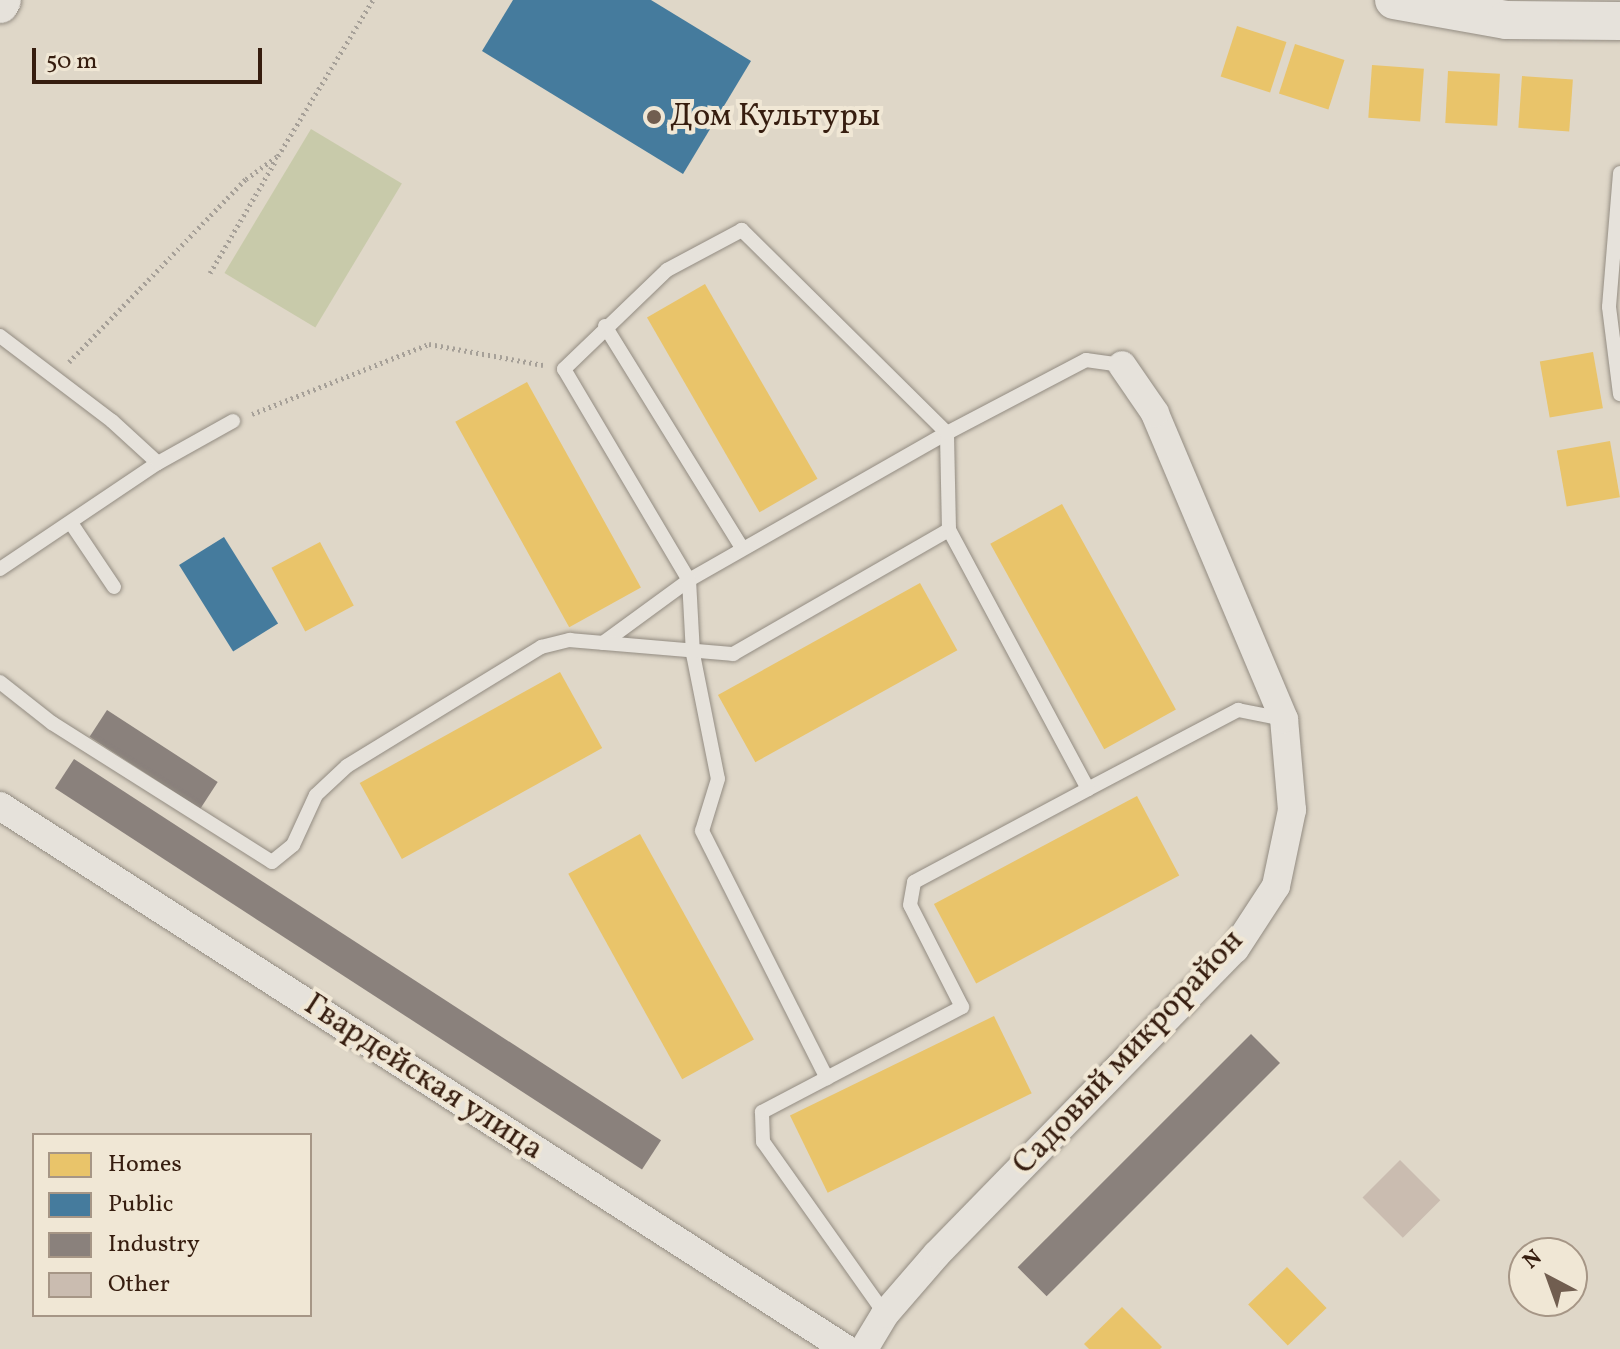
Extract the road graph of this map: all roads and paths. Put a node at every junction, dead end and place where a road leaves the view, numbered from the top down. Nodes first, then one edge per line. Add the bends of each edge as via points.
1 (373, 0) edge
2 (1394, 0) edge
3 (1620, 21) edge
4 (278, 156) junction
5 (1620, 173) edge
6 (210, 273) dead end
7 (605, 326) junction
8 (0, 336) edge
9 (1122, 365) joint
10 (564, 369) junction
11 (55, 378) junction
12 (1620, 394) edge
13 (233, 421) joint
14 (947, 433) junction
15 (158, 463) junction
16 (71, 523) junction
17 (949, 530) junction
18 (742, 548) junction
19 (0, 569) edge
20 (689, 580) junction
21 (114, 587) dead end
22 (603, 643) junction
23 (693, 654) junction
24 (0, 682) edge
25 (1284, 719) junction
26 (1088, 789) junction
27 (0, 806) edge
28 (827, 1078) junction
29 (885, 1314) junction
30 (846, 1349) edge
31 (864, 1349) edge

1 - 4 path
2 - 3 street via 1506,20
4 - 6 path
4 - 11 path via 246,179
5 - 12 lane via 1609,307
7 - 10 lane
7 - 14 lane via 667,270 742,230
7 - 18 lane
8 - 11 lane
9 - 14 lane via 1086,360
9 - 25 street, Садовый микрорайон via 1155,413
10 - 13 path via 429,344
10 - 20 lane
11 - 15 lane
13 - 15 lane
14 - 17 lane
14 - 18 lane
15 - 16 lane
16 - 19 lane
16 - 21 lane
17 - 23 lane via 733,654
17 - 26 lane
18 - 20 lane
20 - 22 lane
20 - 23 lane
22 - 23 lane
22 - 24 lane via 570,640 541,647 347,766 316,795 293,845 272,862 52,723
23 - 28 lane via 718,779 702,831
25 - 26 lane via 1238,710
25 - 29 street, Садовый микрорайон via 1292,810 1276,886 1235,949
26 - 28 lane via 914,882 910,905 962,1007
27 - 30 street, Гвардейская улица
28 - 29 lane via 762,1112 763,1142
29 - 31 street, Садовый микрорайон

